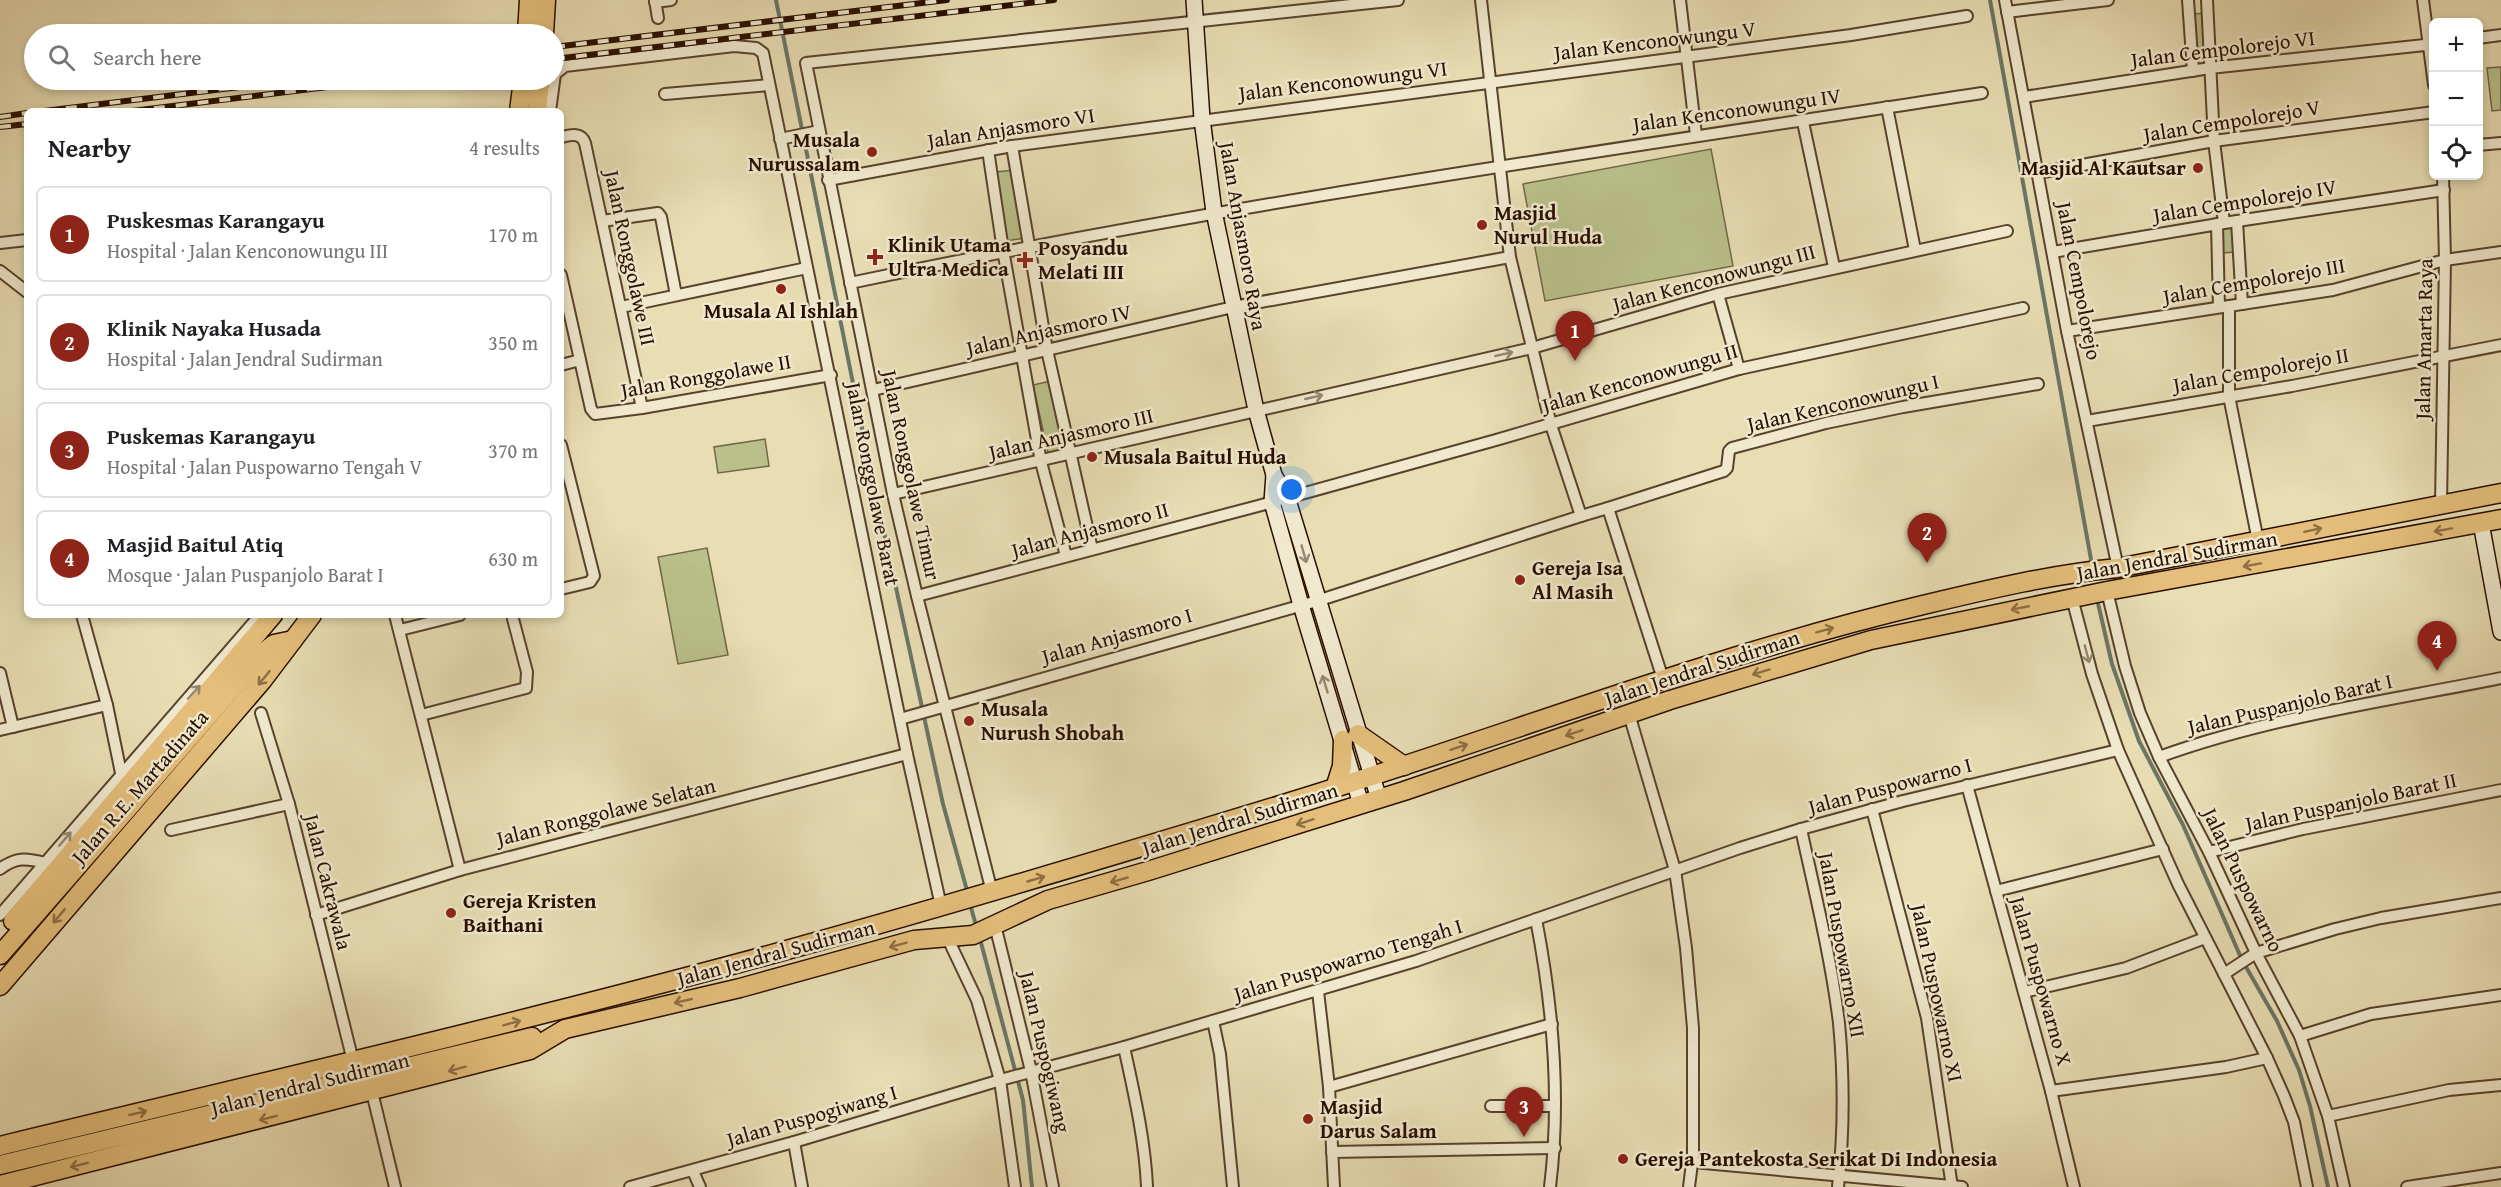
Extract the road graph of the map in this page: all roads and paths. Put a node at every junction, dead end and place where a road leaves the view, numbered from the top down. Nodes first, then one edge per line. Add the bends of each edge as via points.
1 (528, 0) edge
2 (546, 0) edge
3 (671, 0) edge
4 (1194, 0) edge
5 (1398, 0) edge
6 (1481, 0) edge
7 (1680, 0) edge
8 (2006, 0) edge
9 (2108, 0) edge
10 (2188, 0) edge
11 (2207, 0) edge
12 (2423, 0) edge
13 (655, 1) edge
14 (2007, 12) junction
15 (1967, 16) dead end
16 (658, 18) dead end
17 (1195, 23) junction
18 (527, 24) edge
19 (545, 24) edge
20 (2429, 33) edge
21 (2501, 35) edge
22 (2483, 37) edge
23 (2209, 42) junction
24 (2191, 43) junction
25 (2429, 44) edge
26 (1686, 57) junction
27 (564, 67) edge
28 (2210, 69) junction
29 (2193, 71) junction
30 (1489, 82) junction
31 (769, 85) junction
32 (522, 90) edge
33 (544, 90) edge
34 (549, 90) edge
35 (1982, 93) dead end
36 (665, 94) dead end
37 (2024, 97) junction
38 (1887, 107) junction
39 (519, 108) edge
40 (538, 108) edge
41 (550, 108) edge
42 (2429, 113) edge
43 (1202, 119) junction
44 (1803, 122) junction
45 (815, 132) junction
46 (1696, 135) junction
47 (564, 137) edge
48 (782, 139) junction
49 (2214, 141) junction
50 (2501, 143) edge
51 (2483, 145) edge
52 (1012, 146) junction
53 (988, 150) junction
54 (1498, 166) junction
55 (2038, 173) junction
56 (828, 180) junction
57 (2443, 180) edge
58 (2444, 190) junction
59 (1214, 212) junction
60 (602, 221) junction
61 (2236, 221) junction
62 (2221, 223) junction
63 (2007, 231) dead end
64 (24, 240) edge
65 (0, 243) edge
66 (1030, 246) junction
67 (1003, 250) junction
68 (1915, 250) junction
69 (2053, 252) junction
70 (2501, 252) edge
71 (1510, 257) junction
72 (2445, 260) junction
73 (1834, 267) junction
74 (807, 268) junction
75 (0, 271) edge
76 (850, 282) junction
77 (564, 288) edge
78 (24, 290) edge
79 (1718, 294) junction
80 (676, 295) junction
81 (2242, 304) junction
82 (621, 307) junction
83 (1233, 307) junction
84 (2224, 307) junction
85 (2023, 308) dead end
86 (2067, 331) junction
87 (2501, 345) edge
88 (1532, 348) junction
89 (1047, 350) junction
90 (1022, 357) junction
91 (2442, 357) junction
92 (580, 360) junction
93 (564, 364) edge
94 (1738, 369) junction
95 (831, 375) junction
96 (2038, 384) dead end
97 (873, 390) junction
98 (2229, 396) junction
99 (642, 408) junction
100 (1256, 410) junction
101 (2087, 421) junction
102 (1551, 425) junction
103 (1070, 454) junction
104 (564, 457) edge
105 (1041, 462) junction
106 (1274, 475) junction
107 (2501, 493) edge
108 (893, 494) junction
109 (1287, 497) junction
110 (1272, 502) junction
111 (2441, 504) junction
112 (1608, 508) junction
113 (1581, 516) junction
114 (2501, 519) edge
115 (2481, 523) junction
116 (2258, 541) junction
117 (1092, 549) junction
118 (1066, 556) junction
119 (2115, 568) junction
120 (564, 588) edge
121 (2105, 591) junction
122 (916, 596) junction
123 (2075, 597) junction
124 (1317, 601) junction
125 (1301, 605) junction
126 (83, 618) edge
127 (257, 618) edge
128 (271, 618) edge
129 (310, 618) edge
130 (396, 618) edge
131 (448, 618) edge
132 (513, 618) edge
133 (400, 630) junction
134 (2501, 632) edge
135 (293, 640) junction
136 (0, 674) edge
137 (2501, 678) edge
138 (1663, 679) junction
139 (107, 705) junction
140 (941, 707) junction
141 (261, 713) dead end
142 (1629, 714) junction
143 (421, 716) junction
144 (904, 718) junction
145 (13, 727) junction
146 (0, 730) edge
147 (1350, 737) junction
148 (2118, 750) junction
149 (907, 754) junction
150 (2159, 757) junction
151 (1404, 766) junction
152 (121, 773) junction
153 (1363, 778) junction
154 (1967, 785) junction
155 (1335, 788) junction
156 (2501, 790) edge
157 (1370, 802) junction
158 (289, 804) junction
159 (1872, 809) junction
160 (1801, 829) junction
161 (171, 830) dead end
162 (2163, 849) junction
163 (2209, 852) junction
164 (45, 863) junction
165 (0, 869) edge
166 (460, 870) junction
167 (1675, 870) junction
168 (1996, 891) junction
169 (986, 894) junction
170 (2501, 898) edge
171 (944, 905) junction
172 (0, 915) edge
173 (316, 915) junction
174 (1536, 919) junction
175 (992, 927) junction
176 (0, 936) edge
177 (952, 938) junction
178 (2205, 938) junction
179 (0, 955) edge
180 (2251, 956) junction
181 (2224, 974) junction
182 (0, 986) edge
183 (1318, 991) junction
184 (2024, 992) junction
185 (2501, 995) edge
186 (1214, 1021) junction
187 (1552, 1024) junction
188 (565, 1029) junction
189 (2300, 1036) junction
190 (1124, 1047) junction
191 (2267, 1058) junction
192 (353, 1061) junction
193 (1029, 1072) junction
194 (1002, 1080) junction
195 (2501, 1085) edge
196 (1329, 1087) junction
197 (2051, 1091) junction
198 (372, 1092) junction
199 (1491, 1106) dead end
200 (1554, 1106) junction
201 (2328, 1116) junction
202 (794, 1142) junction
203 (0, 1146) edge
204 (1555, 1148) junction
205 (1332, 1152) junction
206 (1693, 1162) junction
207 (0, 1165) edge
208 (693, 1171) junction
209 (2501, 1173) edge
210 (1840, 1175) junction
211 (0, 1185) edge
212 (395, 1187) edge
213 (630, 1187) edge
214 (700, 1187) edge
215 (802, 1187) edge
216 (1015, 1187) edge
217 (1053, 1187) edge
218 (1147, 1187) edge
219 (1233, 1187) edge
220 (1334, 1187) edge
221 (1550, 1187) edge
222 (1689, 1187) edge
223 (1838, 1187) edge
224 (1955, 1187) edge
225 (2074, 1187) edge
226 (2307, 1187) edge
227 (2344, 1187) edge
228 (2407, 1187) edge

1 - 18 highway
2 - 19 highway
3 - 13 street
4 - 17 street, Jalan Anjasmoro Raya
5 - 17 street
6 - 30 street
7 - 26 street
8 - 14 street, Jalan Cempolorejo
9 - 14 street
10 - 24 street
11 - 23 street
12 - 20 street
13 - 16 street
14 - 37 street, Jalan Cempolorejo
15 - 26 street, Jalan Kenconowungu V
17 - 43 street, Jalan Anjasmoro Raya
17 - 45 street, Jalan Ronggolawe Timur via 806,63
21 - 22 street
23 - 24 street
23 - 28 street
24 - 29 street
25 - 28 street, Jalan Cempolorejo VI
26 - 30 street, Jalan Kenconowungu V
26 - 46 street
27 - 31 street, Jalan Ronggolawe Barat via 752,47 760,50
28 - 29 street, Jalan Cempolorejo VI
28 - 49 street
29 - 37 street, Jalan Cempolorejo VI
30 - 43 street, Jalan Kenconowungu VI
30 - 54 street
31 - 36 street
31 - 48 street, Jalan Ronggolawe Barat
32 - 39 highway
33 - 40 highway
34 - 41 street
35 - 38 street, Jalan Kenconowungu IV
37 - 55 street, Jalan Cempolorejo
38 - 44 street, Jalan Kenconowungu IV
38 - 68 street
42 - 49 street, Jalan Cempolorejo V
43 - 52 street, Jalan Anjasmoro VI
43 - 59 street, Jalan Anjasmoro Raya
44 - 46 street, Jalan Kenconowungu IV
44 - 73 street
45 - 48 street
45 - 56 street, Jalan Ronggolawe Timur
46 - 54 street, Jalan Kenconowungu IV
47 - 60 street, Jalan Ronggolawe III via 583,139
48 - 74 street, Jalan Ronggolawe Barat
49 - 55 street, Jalan Cempolorejo V
49 - 62 street
50 - 51 street
52 - 53 street, Jalan Anjasmoro VI
52 - 66 street
53 - 56 street, Jalan Anjasmoro VI
53 - 67 street
54 - 59 street
54 - 71 street
55 - 69 street, Jalan Cempolorejo
56 - 76 street, Jalan Ronggolawe Timur
57 - 58 street, Jalan Amarta Raya
58 - 61 street, Jalan Cempolorejo IV
58 - 72 street, Jalan Amarta Raya
59 - 66 street
59 - 83 street, Jalan Anjasmoro Raya
60 - 80 street via 658,213
60 - 82 street, Jalan Ronggolawe III
61 - 62 street, Jalan Cempolorejo IV
61 - 81 street
62 - 69 street, Jalan Cempolorejo IV
62 - 84 street
63 - 68 street, Jalan Kenconowungu III
64 - 65 street
66 - 67 street
66 - 89 street
67 - 76 street
67 - 90 street
68 - 73 street, Jalan Kenconowungu III
69 - 86 street, Jalan Cempolorejo
70 - 72 street, Jalan Cempolorejo III
71 - 83 street
71 - 88 street
72 - 81 street, Jalan Cempolorejo III via 2333,290
72 - 91 street, Jalan Amarta Raya
73 - 79 street, Jalan Kenconowungu III
74 - 80 street
74 - 95 street, Jalan Ronggolawe Barat
75 - 78 street
76 - 97 street, Jalan Ronggolawe Timur
77 - 92 street
79 - 88 street, Jalan Kenconowungu III
79 - 94 street
80 - 82 street
81 - 84 street, Jalan Cempolorejo III
82 - 99 street, Jalan Ronggolawe III
83 - 89 street, Jalan Anjasmoro IV
83 - 100 street, Jalan Anjasmoro Raya
84 - 86 street, Jalan Cempolorejo III
84 - 98 street
85 - 94 street, Jalan Kenconowungu II
86 - 101 street, Jalan Cempolorejo
87 - 91 street, Jalan Cempolorejo II
100 -> 88 street, Jalan Kenconowungu III
88 - 102 street
89 - 90 street, Jalan Anjasmoro IV
89 - 103 street
90 - 97 street, Jalan Anjasmoro IV
90 - 105 street
91 - 98 street, Jalan Cempolorejo II
91 - 111 street, Jalan Amarta Raya
92 - 93 street
92 - 99 street, Jalan Ronggolawe II via 593,413
94 - 102 street, Jalan Kenconowungu II
95 - 99 street, Jalan Ronggolawe II
95 - 144 street, Jalan Ronggolawe Barat
96 - 112 street, Jalan Kenconowungu I via 1826,423 1732,448 1725,471
97 - 108 street, Jalan Ronggolawe Timur
98 - 101 street, Jalan Cempolorejo II
98 - 116 street
100 - 103 street, Jalan Anjasmoro III
100 - 106 street, Jalan Anjasmoro Raya
101 - 119 street, Jalan Cempolorejo
102 - 109 street, Jalan Kenconowungu II
102 - 113 street
103 - 105 street, Jalan Anjasmoro III
103 - 117 street
104 - 120 street via 594,579
105 - 108 street, Jalan Anjasmoro III
105 - 118 street
106 - 109 street, Jalan Anjasmoro Raya
106 - 110 street, Jalan Anjasmoro Raya
107 - 111 highway, Jalan Jendral Sudirman
108 - 122 street, Jalan Ronggolawe Timur
109 - 110 street, Jalan Kenconowungu II
109 -> 124 street, Jalan Anjasmoro Raya
110 - 117 street, Jalan Anjasmoro II
110 - 125 street, Jalan Anjasmoro Raya
116 -> 111 highway, Jalan Jendral Sudirman
112 - 113 street
112 - 138 street
113 - 124 street
114 - 115 highway, Jalan Jendral Sudirman
115 -> 121 highway, Jalan Jendral Sudirman
115 - 134 street
116 - 119 highway, Jalan Jendral Sudirman
117 - 118 street, Jalan Anjasmoro II
118 - 122 street, Jalan Anjasmoro II
138 -> 119 highway, Jalan Jendral Sudirman via 1877,616
121 - 123 highway, Jalan Jendral Sudirman
121 - 150 street, Jalan Puspowarno via 2140,713
122 - 140 street, Jalan Ronggolawe Timur
123 -> 142 highway, Jalan Jendral Sudirman via 1871,640
123 -> 148 street via 2092,674
124 - 125 street, Jalan Anjasmoro I
124 - 147 street, Jalan Anjasmoro Raya
125 - 140 street, Jalan Anjasmoro I
147 -> 125 street, Jalan Anjasmoro Raya
126 - 139 street
152 -> 127 street
128 - 176 highway, Jalan R.E. Martadinata
129 - 135 highway, Jalan R.E. Martadinata
130 - 133 street
131 - 133 street
132 - 143 street via 527,672 526,688
133 - 143 street
135 - 179 highway via 274,644 247,672
135 -> 182 highway, Jalan R.E. Martadinata
136 - 145 street
137 - 150 street, Jalan Puspanjolo Barat I via 2277,722
151 -> 138 highway, Jalan Jendral Sudirman
139 - 145 street
139 - 152 street
140 - 144 street, Jalan Anjasmoro I
140 - 169 street, Jalan Ronggolawe Timur
141 - 158 street, Jalan Cakrawala
142 -> 157 highway, Jalan Jendral Sudirman
142 - 167 street
143 - 166 street
144 - 149 street, Jalan Ronggolawe Barat
145 - 146 street
147 - 151 highway
147 - 153 street, Jalan Anjasmoro Raya
147 - 155 highway
148 - 154 street, Jalan Puspowarno I
148 - 162 street
149 - 166 street, Jalan Ronggolawe Selatan
149 - 171 street, Jalan Ronggolawe Barat
150 - 163 street, Jalan Puspowarno
151 - 153 highway, Jalan Jendral Sudirman
164 -> 152 street
153 - 155 highway, Jalan Jendral Sudirman
153 - 157 street, Jalan Anjasmoro Raya
154 - 159 street, Jalan Puspowarno I
154 - 168 street, Jalan Puspowarno X
169 -> 155 highway, Jalan Jendral Sudirman
156 - 163 street, Jalan Puspanjolo Barat II
157 -> 175 highway, Jalan Jendral Sudirman via 1048,900
158 - 161 street
158 - 173 street, Jalan Cakrawala
159 - 160 street, Jalan Puspowarno I
159 - 224 street, Jalan Puspowarno XI via 1927,1018
160 - 167 street, Jalan Puspowarno I
160 - 210 street, Jalan Puspowarno XII via 1839,1022 1843,1093
162 - 168 street
162 - 178 street
163 - 180 street, Jalan Puspowarno
164 - 165 street via 15,859
164 - 172 street
166 - 173 street, Jalan Ronggolawe Selatan
167 - 174 street, Jalan Puspowarno Tengah I
167 - 206 street via 1693,1028
168 - 184 street, Jalan Puspowarno X
169 - 171 highway, Jalan Jendral Sudirman
170 - 180 street via 2370,921
192 -> 171 highway, Jalan Jendral Sudirman via 735,964
173 - 192 street, Jalan Cakrawala
174 - 183 street, Jalan Puspowarno Tengah I
174 - 187 street
175 - 177 highway, Jalan Jendral Sudirman
175 - 193 street, Jalan Puspogiwang
177 -> 188 highway, Jalan Jendral Sudirman via 914,940 740,988
177 - 194 street
178 - 181 street
178 - 184 street via 2126,968
180 - 181 street
180 - 189 street, Jalan Puspowarno
181 - 191 street
183 - 186 street, Jalan Puspowarno Tengah I
183 - 196 street
184 - 197 street, Jalan Puspowarno X
185 - 189 street via 2371,1014
186 - 190 street, Jalan Puspowarno Tengah I
186 - 219 street
187 - 196 street
187 - 200 street
188 -> 198 highway, Jalan Jendral Sudirman via 530,1050
188 - 207 highway
189 - 201 street, Jalan Puspowarno
190 - 193 street, Jalan Puspowarno Tengah I
190 - 218 street
191 - 197 street
191 - 226 street via 2294,1122
203 -> 192 highway, Jalan Jendral Sudirman
193 - 194 street, Jalan Puspogiwang I
193 - 217 street, Jalan Puspogiwang
194 - 202 street, Jalan Puspogiwang I
194 - 216 street
195 - 201 street via 2448,1090
196 - 205 street
197 - 225 street, Jalan Puspowarno X
198 -> 211 highway, Jalan Jendral Sudirman
198 - 212 street
199 - 200 street
200 - 204 street
201 - 227 street, Jalan Puspowarno
202 - 208 street, Jalan Puspogiwang I
202 - 215 street
204 - 205 street
204 - 221 street
205 - 220 street
206 - 210 street
206 - 222 street
208 - 213 street, Jalan Puspogiwang I
208 - 214 street
209 - 228 street
210 - 223 street, Jalan Puspowarno XII
210 - 224 street

